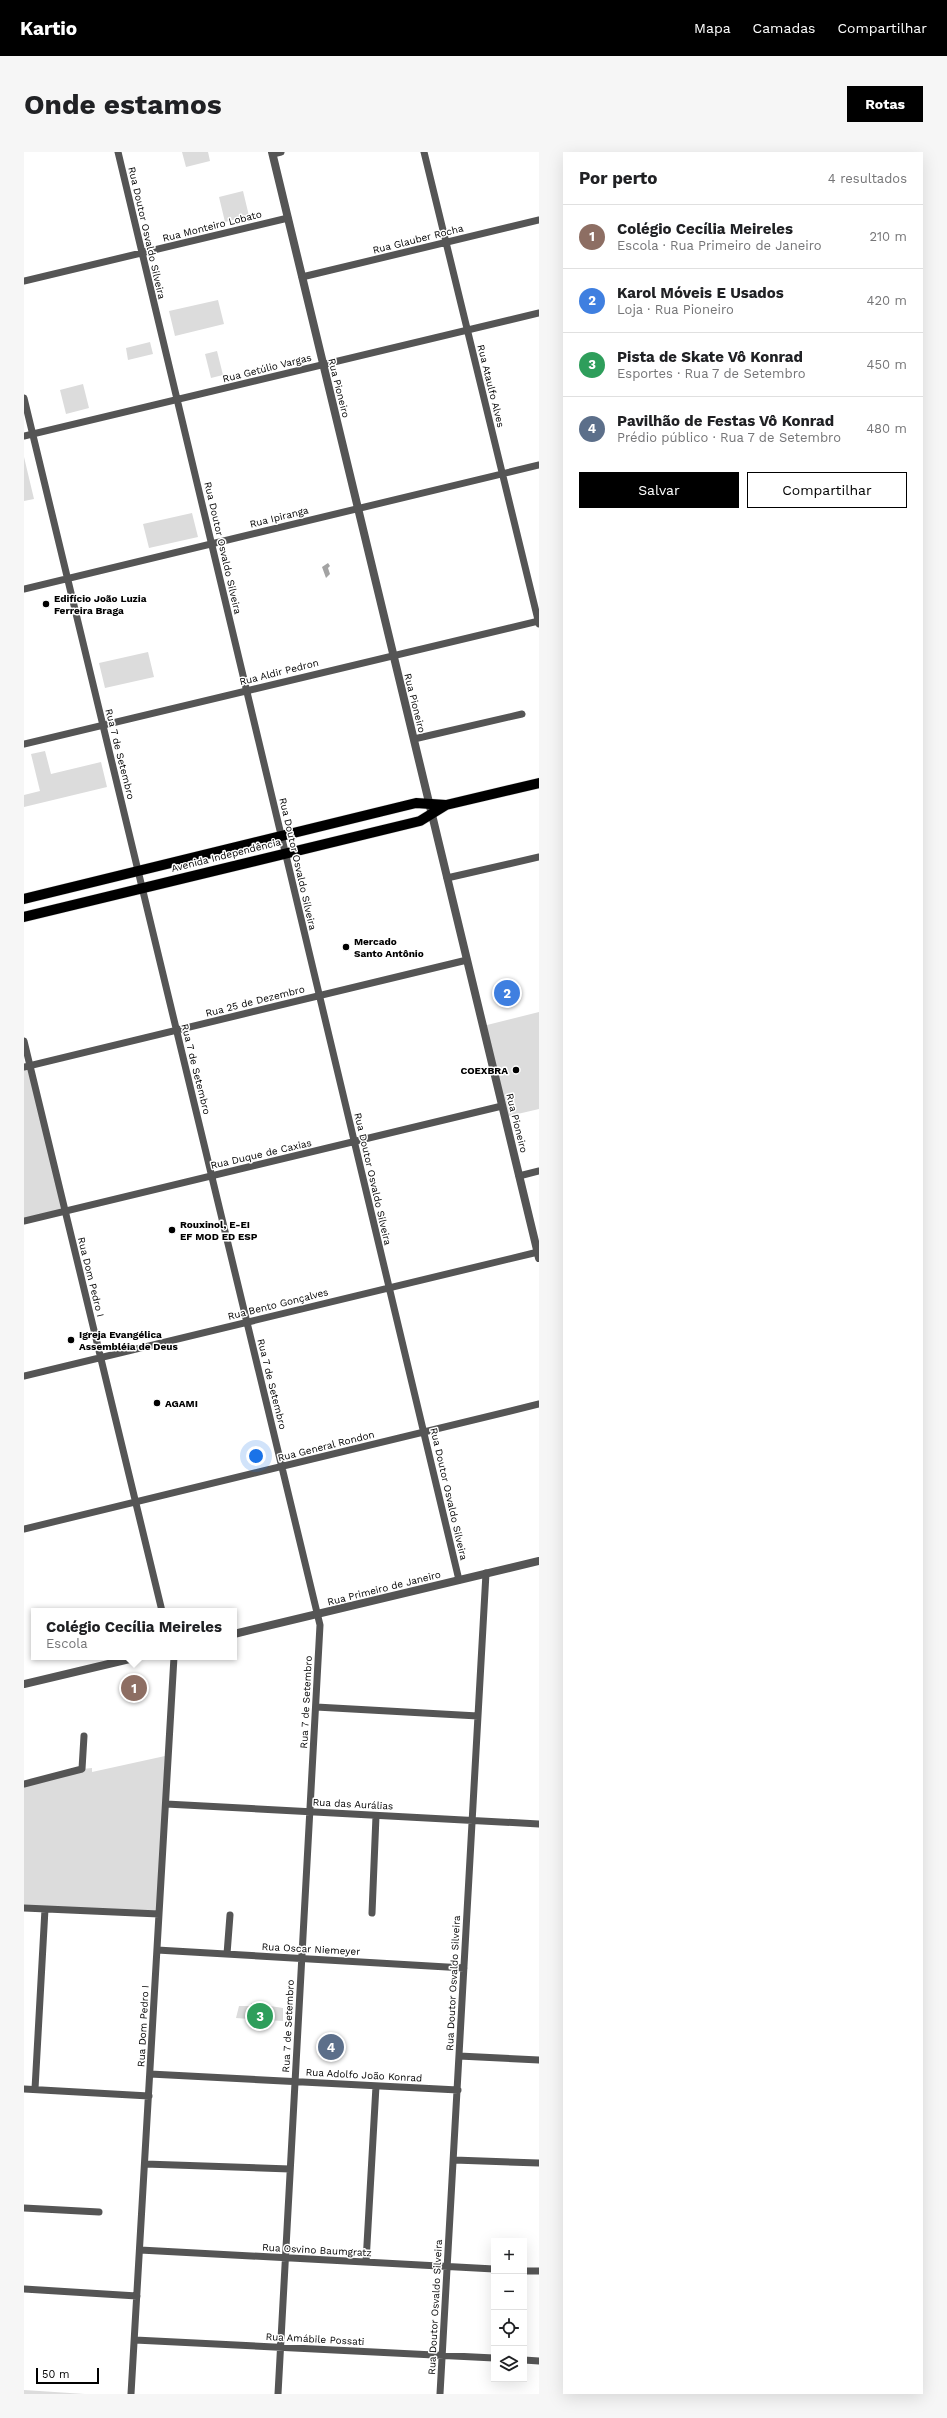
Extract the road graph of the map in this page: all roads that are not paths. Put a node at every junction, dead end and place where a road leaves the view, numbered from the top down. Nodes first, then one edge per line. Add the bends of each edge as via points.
1 (118, 152) edge
2 (424, 152) edge
3 (275, 153) edge
4 (288, 218) junction
5 (539, 220) edge
6 (446, 242) junction
7 (142, 253) junction
8 (302, 277) junction
9 (24, 281) edge
10 (539, 313) edge
11 (468, 330) junction
12 (323, 365) junction
13 (24, 398) edge
14 (177, 400) junction
15 (33, 434) junction
16 (24, 436) edge
17 (539, 465) edge
18 (502, 474) junction
19 (358, 508) junction
20 (211, 544) junction
21 (67, 578) junction
22 (24, 589) edge
23 (539, 622) edge
24 (393, 655) junction
25 (246, 690) junction
26 (522, 714) dead end
27 (103, 725) junction
28 (414, 740) junction
29 (24, 744) edge
30 (539, 783) edge
31 (431, 809) junction
32 (281, 836) junction
33 (285, 853) junction
34 (539, 857) edge
35 (138, 870) junction
36 (447, 878) junction
37 (142, 888) junction
38 (24, 899) edge
39 (24, 917) edge
40 (467, 960) junction
41 (319, 996) junction
42 (177, 1030) junction
43 (24, 1041) edge
44 (27, 1066) edge
45 (502, 1106) junction
46 (354, 1142) junction
47 (539, 1171) edge
48 (212, 1176) junction
49 (519, 1176) junction
50 (65, 1211) junction
51 (24, 1221) edge
52 (538, 1255) edge
53 (389, 1288) junction
54 (247, 1322) junction
55 (100, 1357) junction
56 (24, 1376) edge
57 (539, 1404) edge
58 (424, 1432) junction
59 (282, 1466) junction
60 (135, 1502) junction
61 (24, 1529) edge
62 (539, 1560) edge
63 (486, 1573) junction
64 (459, 1580) junction
65 (161, 1608) edge
66 (318, 1614) junction
67 (237, 1633) edge
68 (124, 1660) edge
69 (174, 1660) edge
70 (25, 1682) edge
71 (316, 1707) junction
72 (478, 1716) junction
73 (84, 1736) dead end
74 (24, 1784) edge
75 (166, 1804) junction
76 (310, 1812) junction
77 (376, 1816) junction
78 (473, 1821) junction
79 (539, 1824) edge
80 (24, 1908) edge
81 (45, 1909) junction
82 (372, 1913) dead end
83 (159, 1914) junction
84 (230, 1915) dead end
85 (157, 1950) junction
86 (228, 1954) junction
87 (302, 1959) junction
88 (464, 1968) junction
89 (459, 2056) junction
90 (539, 2060) edge
91 (150, 2074) junction
92 (295, 2082) junction
93 (376, 2086) junction
94 (24, 2089) edge
95 (35, 2090) junction
96 (458, 2090) junction
97 (149, 2096) junction
98 (454, 2160) junction
99 (539, 2163) edge
100 (145, 2164) junction
101 (290, 2169) junction
102 (24, 2208) edge
103 (99, 2212) dead end
104 (140, 2250) junction
105 (286, 2258) junction
106 (366, 2262) junction
107 (447, 2266) junction
108 (491, 2269) edge
109 (527, 2271) edge
110 (539, 2272) edge
111 (24, 2289) edge
112 (137, 2296) junction
113 (134, 2340) junction
114 (281, 2347) junction
115 (442, 2356) junction
116 (491, 2358) edge
117 (527, 2360) edge
118 (539, 2361) edge
119 (131, 2394) edge
120 (278, 2394) edge
121 (440, 2394) edge

1 - 7 street, Rua Doutor Osvaldo Silveira
2 - 6 street, Rua Ataulfo Alves
3 - 4 street, Rua Pioneiro
4 - 7 street, Rua Monteiro Lobato
4 - 8 street, Rua Pioneiro
5 - 6 street, Rua Glauber Rocha
6 - 8 street, Rua Glauber Rocha
6 - 11 street, Rua Ataulfo Alves
7 - 9 street, Rua Monteiro Lobato
7 - 14 street, Rua Doutor Osvaldo Silveira
8 - 12 street, Rua Pioneiro
10 - 11 street, Rua Getúlio Vargas
11 - 12 street, Rua Getúlio Vargas
11 - 18 street, Rua Ataulfo Alves
12 - 14 street, Rua Getúlio Vargas
12 - 19 street, Rua Pioneiro
13 - 15 street, Rua 7 de Setembro
14 - 15 street, Rua Getúlio Vargas
14 - 20 street, Rua Doutor Osvaldo Silveira
15 - 16 street, Rua Getúlio Vargas
15 - 21 street, Rua 7 de Setembro
17 - 18 street, Rua Ipiranga
18 - 19 street, Rua Ipiranga
18 - 23 street, Rua Ataulfo Alves
19 - 20 street, Rua Ipiranga
19 - 24 street, Rua Pioneiro
20 - 21 street, Rua Ipiranga
20 - 25 street, Rua Doutor Osvaldo Silveira
21 - 22 street, Rua Ipiranga
21 - 27 street, Rua 7 de Setembro
23 - 24 street, Rua Aldir Pedron
24 - 25 street, Rua Aldir Pedron
24 - 28 street, Rua Pioneiro
25 - 27 street, Rua Aldir Pedron
25 - 32 street, Rua Doutor Osvaldo Silveira
26 - 28 street
27 - 29 street, Rua Aldir Pedron
27 - 35 street, Rua 7 de Setembro
28 - 31 street, Rua Pioneiro
30 - 31 main road
31 - 32 main road, Avenida Independência via 416,803
31 - 33 main road, Avenida Independência via 420,821
31 - 36 street, Rua Pioneiro
32 - 33 street, Rua Doutor Osvaldo Silveira
32 - 35 main road, Avenida Independência
33 - 37 main road, Avenida Independência
33 - 41 street, Rua Doutor Osvaldo Silveira
34 - 36 street
35 - 37 street, Rua 7 de Setembro
35 - 38 main road, Avenida Independência
36 - 40 street, Rua Pioneiro
37 - 39 main road, Avenida Independência
37 - 42 street, Rua 7 de Setembro
40 - 41 street, Rua 25 de Dezembro
40 - 45 street, Rua Pioneiro
41 - 42 street, Rua 25 de Dezembro
41 - 46 street, Rua Doutor Osvaldo Silveira
42 - 44 street, Rua 25 de Dezembro
42 - 48 street, Rua 7 de Setembro
43 - 44 street, Rua Dom Pedro I
44 - 50 street, Rua Dom Pedro I
45 - 46 street, Rua Duque de Caxias
45 - 49 street, Rua Pioneiro
46 - 48 street, Rua Duque de Caxias
46 - 53 street, Rua Doutor Osvaldo Silveira
47 - 49 street
48 - 50 street, Rua Duque de Caxias
48 - 54 street, Rua 7 de Setembro
49 - 52 street, Rua Pioneiro
50 - 51 street, Rua Duque de Caxias
50 - 55 street, Rua Dom Pedro I
52 - 53 street, Rua Bento Gonçalves
53 - 54 street, Rua Bento Gonçalves
53 - 58 street, Rua Doutor Osvaldo Silveira
54 - 55 street, Rua Bento Gonçalves
54 - 59 street, Rua 7 de Setembro
55 - 56 street, Rua Bento Gonçalves
55 - 60 street, Rua Dom Pedro I
57 - 58 street, Rua General Rondon
58 - 59 street, Rua General Rondon
58 - 64 street, Rua Doutor Osvaldo Silveira
59 - 60 street, Rua General Rondon
59 - 66 street, Rua 7 de Setembro
60 - 61 street, Rua General Rondon
60 - 65 street, Rua Dom Pedro I
62 - 63 street, Rua Primeiro de Janeiro
63 - 64 street, Rua Primeiro de Janeiro
63 - 72 street, Rua Doutor Osvaldo Silveira
64 - 66 street, Rua Primeiro de Janeiro
66 - 67 street, Rua Primeiro de Janeiro
66 - 71 street, Rua 7 de Setembro via 320,1625
68 - 70 street
69 - 75 street, Rua Dom Pedro I
71 - 72 street
71 - 76 street, Rua 7 de Setembro
72 - 78 street, Rua Doutor Osvaldo Silveira
73 - 74 street via 82,1769
75 - 76 street, Rua das Aurálias
75 - 83 street, Rua Dom Pedro I
76 - 77 street, Rua das Aurálias
76 - 87 street, Rua 7 de Setembro
77 - 78 street, Rua das Aurálias
77 - 82 street
78 - 79 street, Rua das Aurálias
78 - 88 street, Rua Doutor Osvaldo Silveira
80 - 81 street
81 - 83 street
81 - 95 street
83 - 85 street, Rua Dom Pedro I
84 - 86 street
85 - 86 street, Rua Oscar Niemeyer
85 - 91 street, Rua Dom Pedro I
86 - 87 street, Rua Oscar Niemeyer
87 - 88 street, Rua Oscar Niemeyer
87 - 92 street, Rua 7 de Setembro
88 - 89 street, Rua Doutor Osvaldo Silveira
89 - 90 street
89 - 96 street, Rua Doutor Osvaldo Silveira
91 - 92 street, Rua Adolfo João Konrad
91 - 97 street, Rua Dom Pedro I
92 - 93 street, Rua Adolfo João Konrad
92 - 101 street, Rua 7 de Setembro
93 - 96 street, Rua Adolfo João Konrad
93 - 106 street
94 - 95 street
95 - 97 street
96 - 98 street, Rua Doutor Osvaldo Silveira
97 - 100 street, Rua Dom Pedro I
98 - 99 street
98 - 107 street, Rua Doutor Osvaldo Silveira
100 - 101 street
100 - 104 street, Rua Dom Pedro I
101 - 105 street, Rua 7 de Setembro
102 - 103 street
104 - 105 street, Rua Osvino Baumgratz
104 - 112 street, Rua Dom Pedro I
105 - 106 street, Rua Osvino Baumgratz
105 - 114 street, Rua 7 de Setembro
106 - 107 street, Rua Osvino Baumgratz
107 - 108 street, Rua Osvino Baumgratz
107 - 115 street, Rua Doutor Osvaldo Silveira
109 - 110 street
111 - 112 street
112 - 113 street, Rua Dom Pedro I
113 - 114 street, Rua Amábile Possati
113 - 119 street, Rua Dom Pedro I
114 - 115 street, Rua Amábile Possati
114 - 120 street, Rua 7 de Setembro
115 - 116 street, Rua Amábile Possati
115 - 121 street, Rua Doutor Osvaldo Silveira
117 - 118 street

